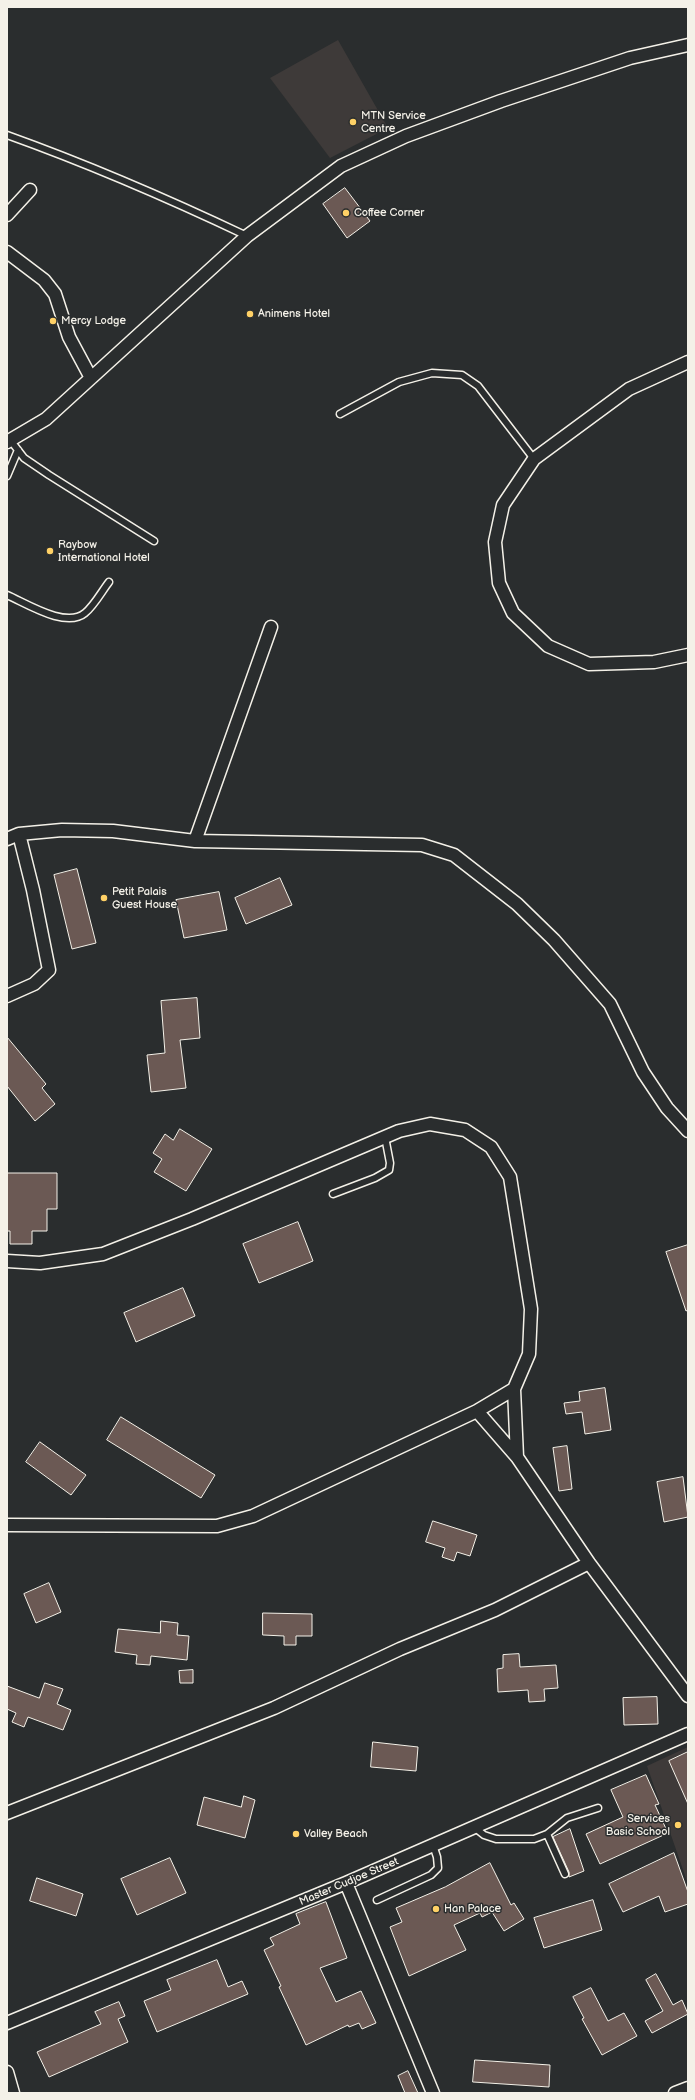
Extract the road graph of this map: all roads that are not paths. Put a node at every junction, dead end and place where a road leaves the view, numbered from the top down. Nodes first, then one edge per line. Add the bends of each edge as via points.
1 (688, 45) edge
2 (7, 135) edge
3 (30, 190) dead end
4 (7, 215) edge
5 (247, 236) junction
6 (7, 252) edge
7 (688, 362) edge
8 (91, 378) junction
9 (340, 414) dead end
10 (12, 444) edge
11 (534, 458) junction
12 (7, 476) edge
13 (154, 541) dead end
14 (109, 582) dead end
15 (7, 595) edge
16 (271, 627) dead end
17 (688, 655) edge
18 (19, 834) junction
19 (7, 839) edge
20 (195, 841) junction
21 (7, 996) edge
22 (688, 1131) edge
23 (385, 1137) junction
24 (333, 1194) dead end
25 (7, 1261) edge
26 (514, 1389) junction
27 (477, 1411) junction
28 (517, 1457) junction
29 (7, 1525) edge
30 (589, 1564) junction
31 (688, 1696) edge
32 (688, 1734) edge
33 (598, 1808) dead end
34 (7, 1813) edge
35 (474, 1827) junction
36 (547, 1834) junction
37 (433, 1845) junction
38 (565, 1874) dead end
39 (346, 1884) junction
40 (377, 1900) dead end
41 (7, 2023) edge
42 (7, 2072) edge
43 (688, 2088) edge
44 (13, 2093) edge
45 (433, 2093) edge
46 (675, 2093) edge

1 - 5 street via 630,58 406,136 341,166
2 - 5 lane
3 - 4 street
5 - 8 street
6 - 8 street via 44,280 55,294 69,337
7 - 11 street via 629,389
8 - 10 street via 46,419
9 - 11 lane via 399,382 432,373 462,375 478,386
10 - 12 lane
10 - 13 lane via 24,458 49,476
11 - 17 street via 503,505 495,542 499,583 513,613 548,646 589,664 654,662
14 - 15 lane via 84,614 73,618 60,618 48,614
16 - 20 street
18 - 19 street
18 - 20 street via 62,830 112,831
18 - 21 street via 49,970 34,984
20 - 22 street via 422,845 454,855 517,904 554,940 610,1004 642,1072 667,1108
23 - 24 lane via 389,1170
23 - 25 street via 103,1254 40,1263
23 - 26 street via 430,1124 465,1130 491,1147 510,1177 531,1309 529,1354
26 - 27 street
26 - 28 street
27 - 28 street
27 - 29 street via 253,1516 217,1526
28 - 30 street
30 - 31 street
30 - 34 street via 495,1610 400,1649 274,1708
32 - 35 street, Master Cudjoe Street
33 - 36 lane via 567,1818
35 - 36 lane via 484,1835 496,1839 534,1839
35 - 37 street, Master Cudjoe Street
36 - 38 lane
37 - 39 street, Master Cudjoe Street
37 - 40 lane via 438,1868 431,1875
39 - 41 street, Master Cudjoe Street
39 - 45 street
42 - 44 street
43 - 46 street

